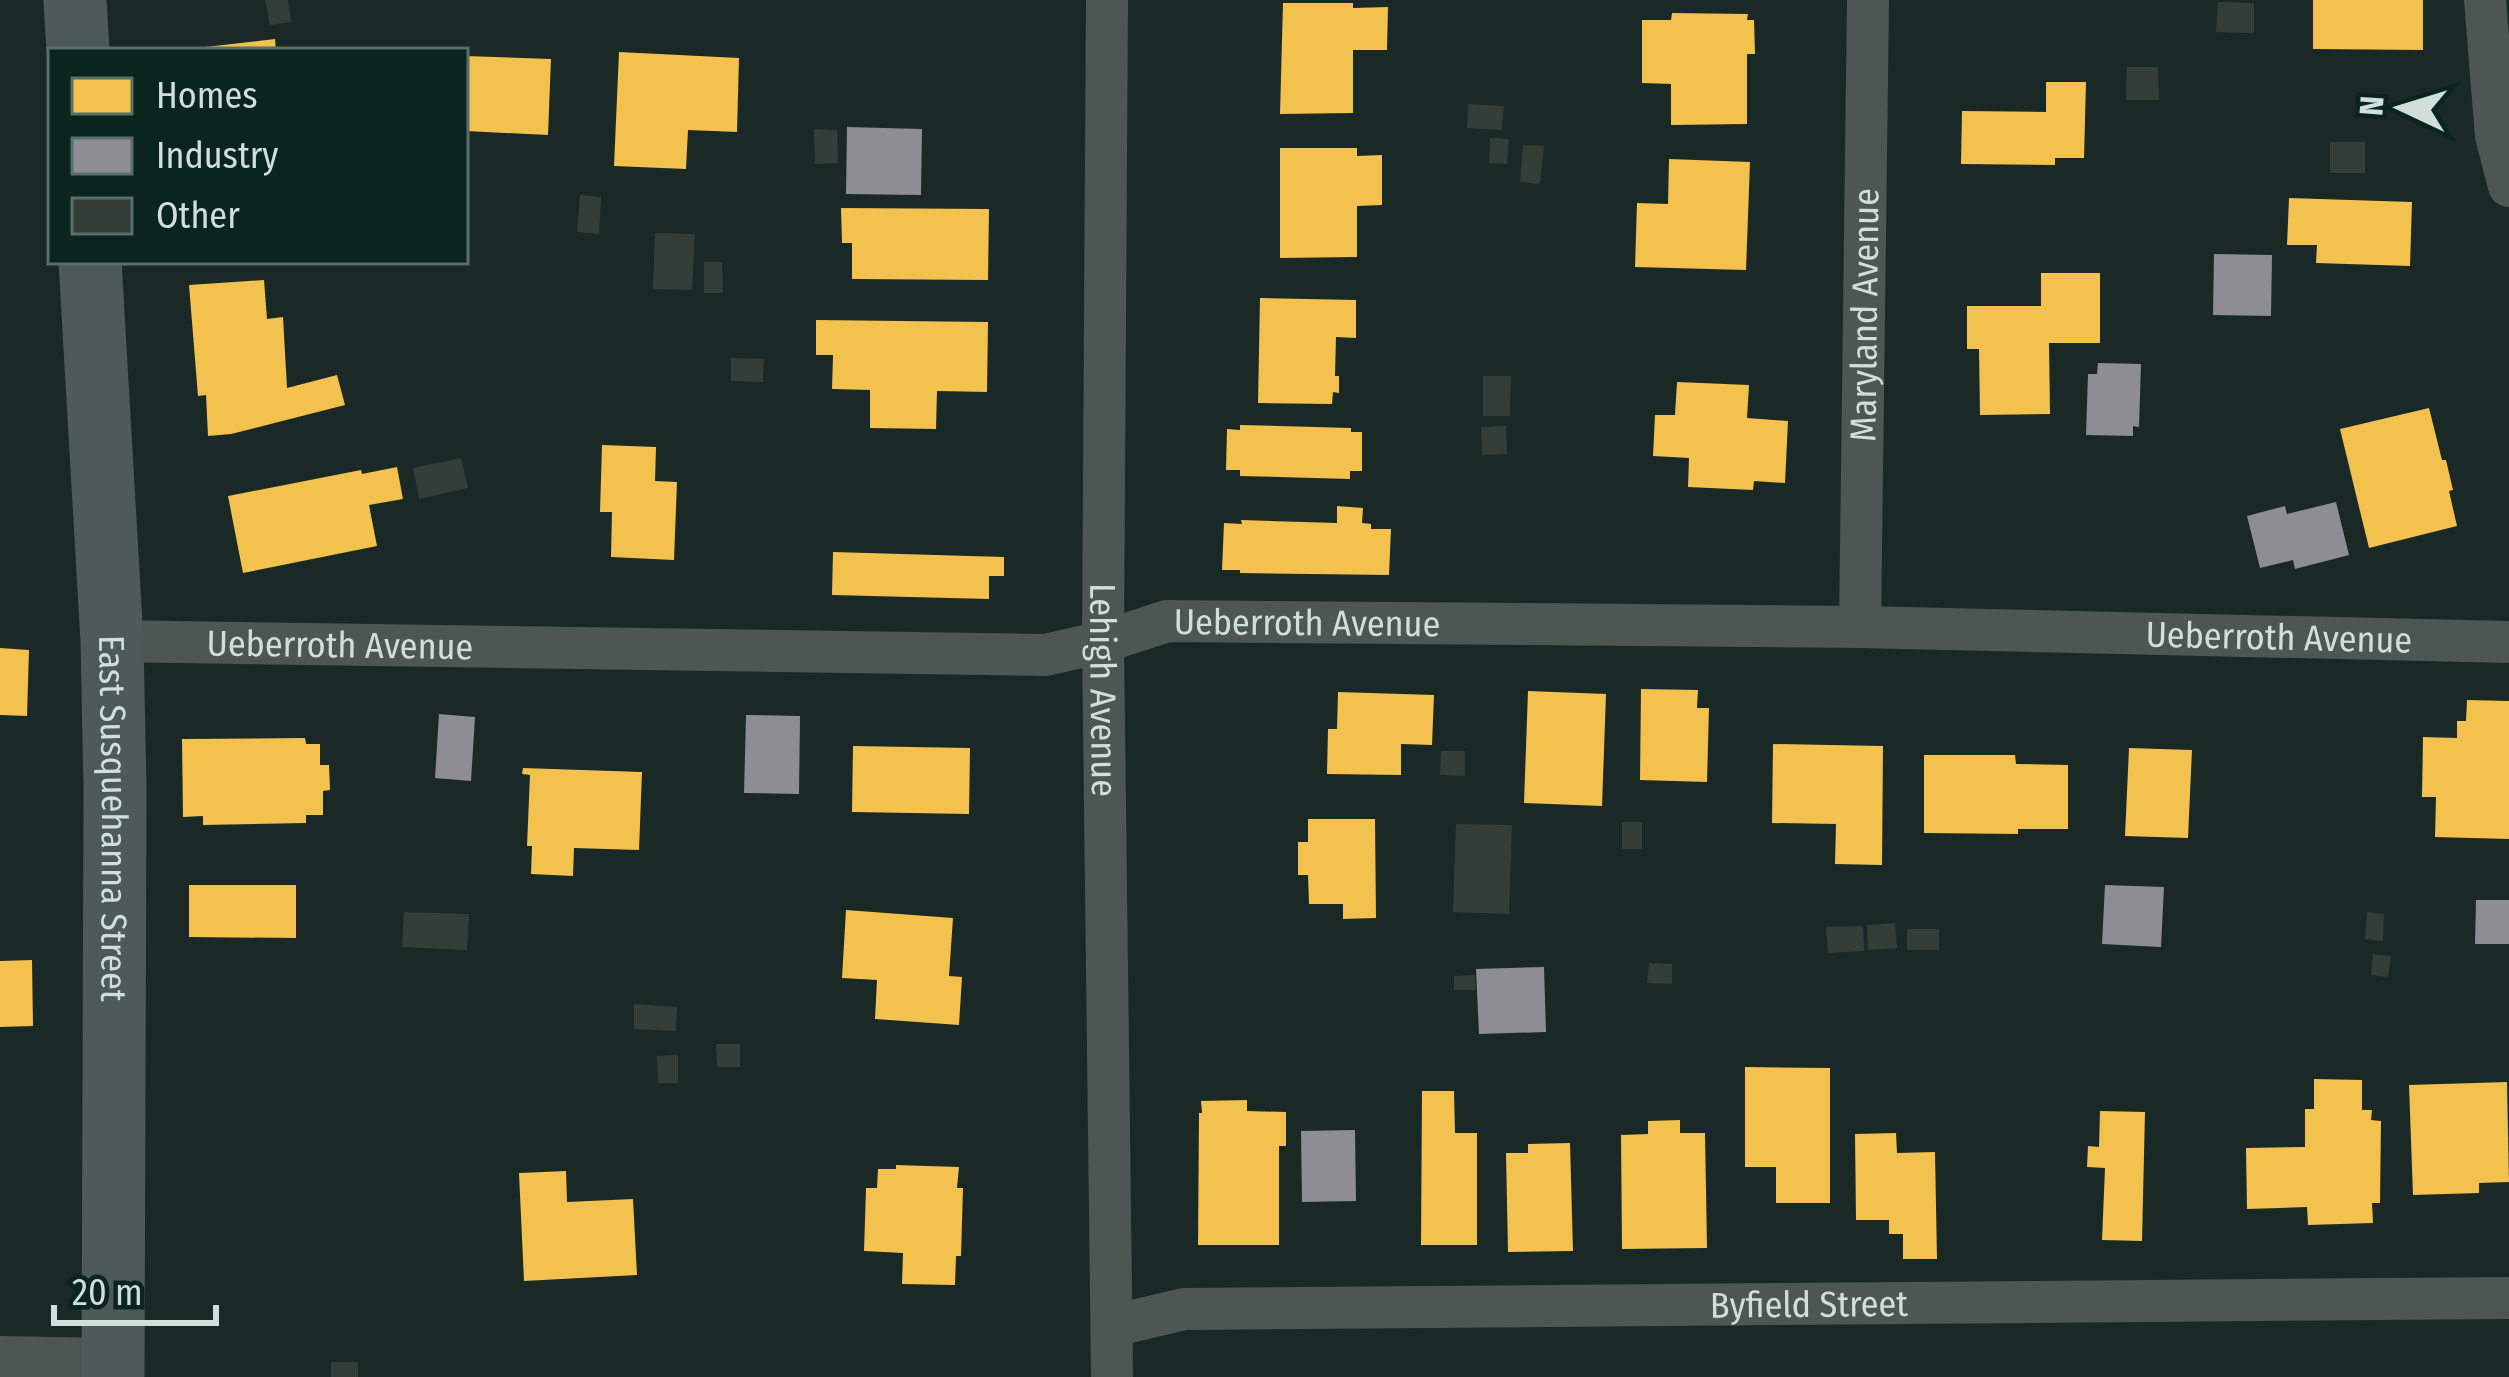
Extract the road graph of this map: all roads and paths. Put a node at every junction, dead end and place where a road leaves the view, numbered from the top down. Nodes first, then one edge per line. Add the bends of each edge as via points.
1 (75, 0) edge
2 (1107, 0) edge
3 (1868, 0) edge
4 (2485, 0) edge
5 (78, 48) edge
6 (2503, 136) edge
7 (2509, 186) edge
8 (90, 264) edge
9 (1859, 627) junction
10 (112, 640) junction
11 (1103, 642) junction
12 (2509, 642) edge
13 (2509, 1298) edge
14 (1112, 1326) junction
15 (0, 1357) edge
16 (112, 1368) edge
17 (1112, 1377) edge

1 - 5 main road
2 - 11 street, Lehigh Avenue
3 - 9 street, Maryland Avenue
4 - 6 street
6 - 7 street
8 - 10 main road, East Susquehanna Street
9 - 11 street, Ueberroth Avenue via 1167,621
9 - 12 street, Ueberroth Avenue
10 - 11 street, Ueberroth Avenue via 1045,655
10 - 16 main road, East Susquehanna Street
11 - 14 street, Lehigh Avenue
13 - 14 street, Byfield Street via 1184,1310
14 - 17 street, Lehigh Avenue
15 - 16 street

